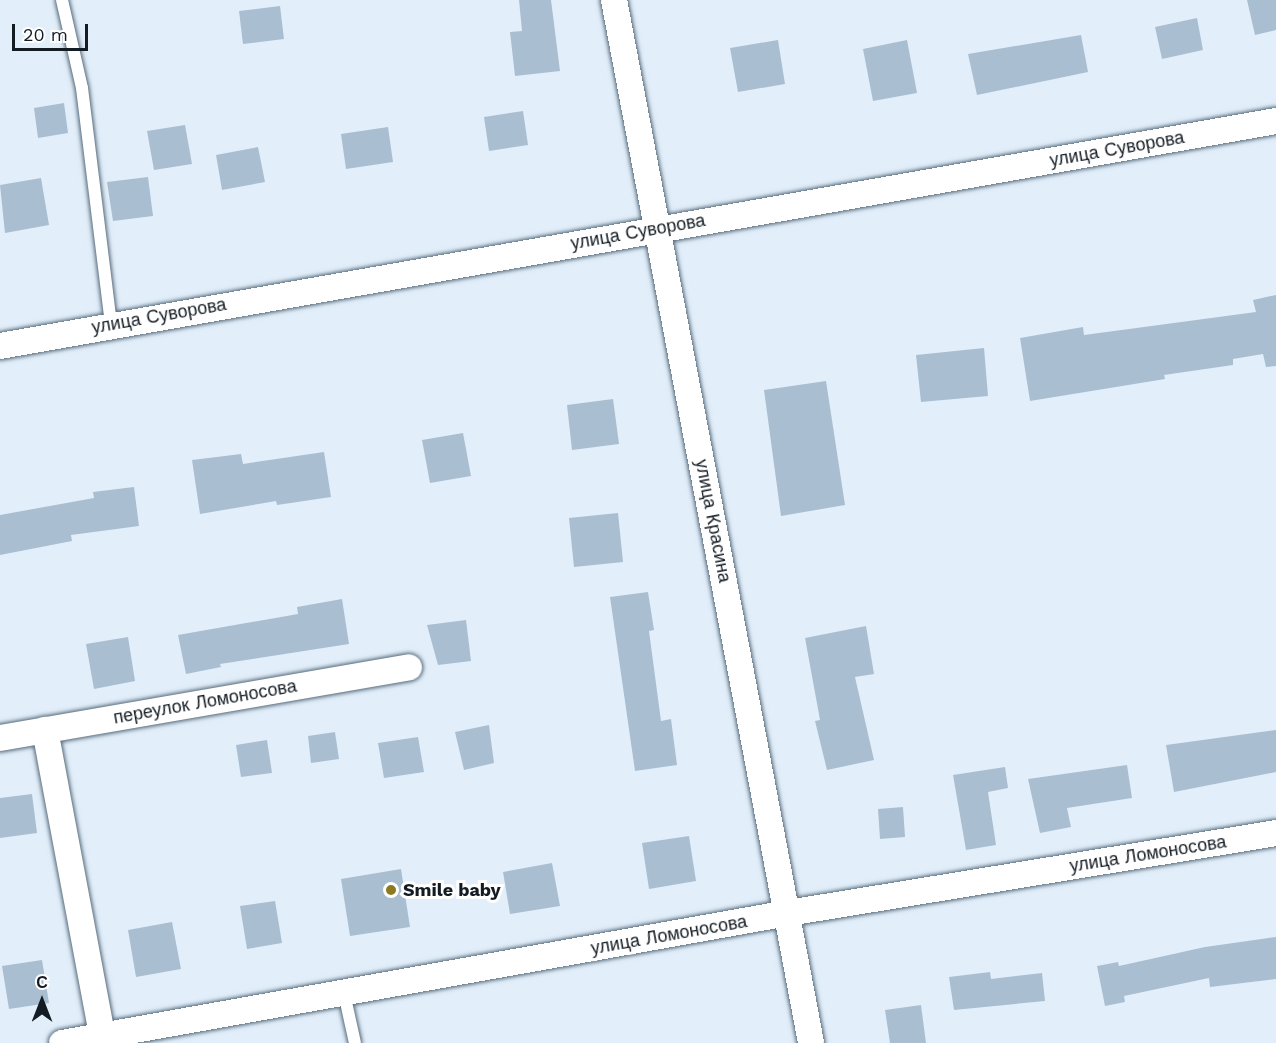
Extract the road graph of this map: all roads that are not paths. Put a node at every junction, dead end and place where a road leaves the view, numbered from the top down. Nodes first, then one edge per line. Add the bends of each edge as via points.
1 (62, 0) edge
2 (614, 0) edge
3 (1276, 121) edge
4 (657, 229) junction
5 (111, 324) junction
6 (0, 345) edge
7 (409, 667) dead end
8 (45, 730) junction
9 (0, 738) edge
10 (1276, 833) edge
11 (788, 914) junction
12 (344, 993) junction
13 (102, 1036) junction
14 (62, 1043) edge
15 (355, 1043) edge
16 (811, 1043) edge

1 - 5 lane via 82,88
2 - 4 street, улица Красина
3 - 4 street, улица Суворова
4 - 5 street, улица Суворова
4 - 11 street, улица Красина
5 - 6 street, улица Суворова
7 - 8 street, переулок Ломоносова
8 - 9 street, переулок Ломоносова
8 - 13 street
10 - 11 street, улица Ломоносова
11 - 12 street, улица Ломоносова
11 - 16 street, улица Красина
12 - 13 street, улица Ломоносова
12 - 15 lane
13 - 14 street, улица Ломоносова

